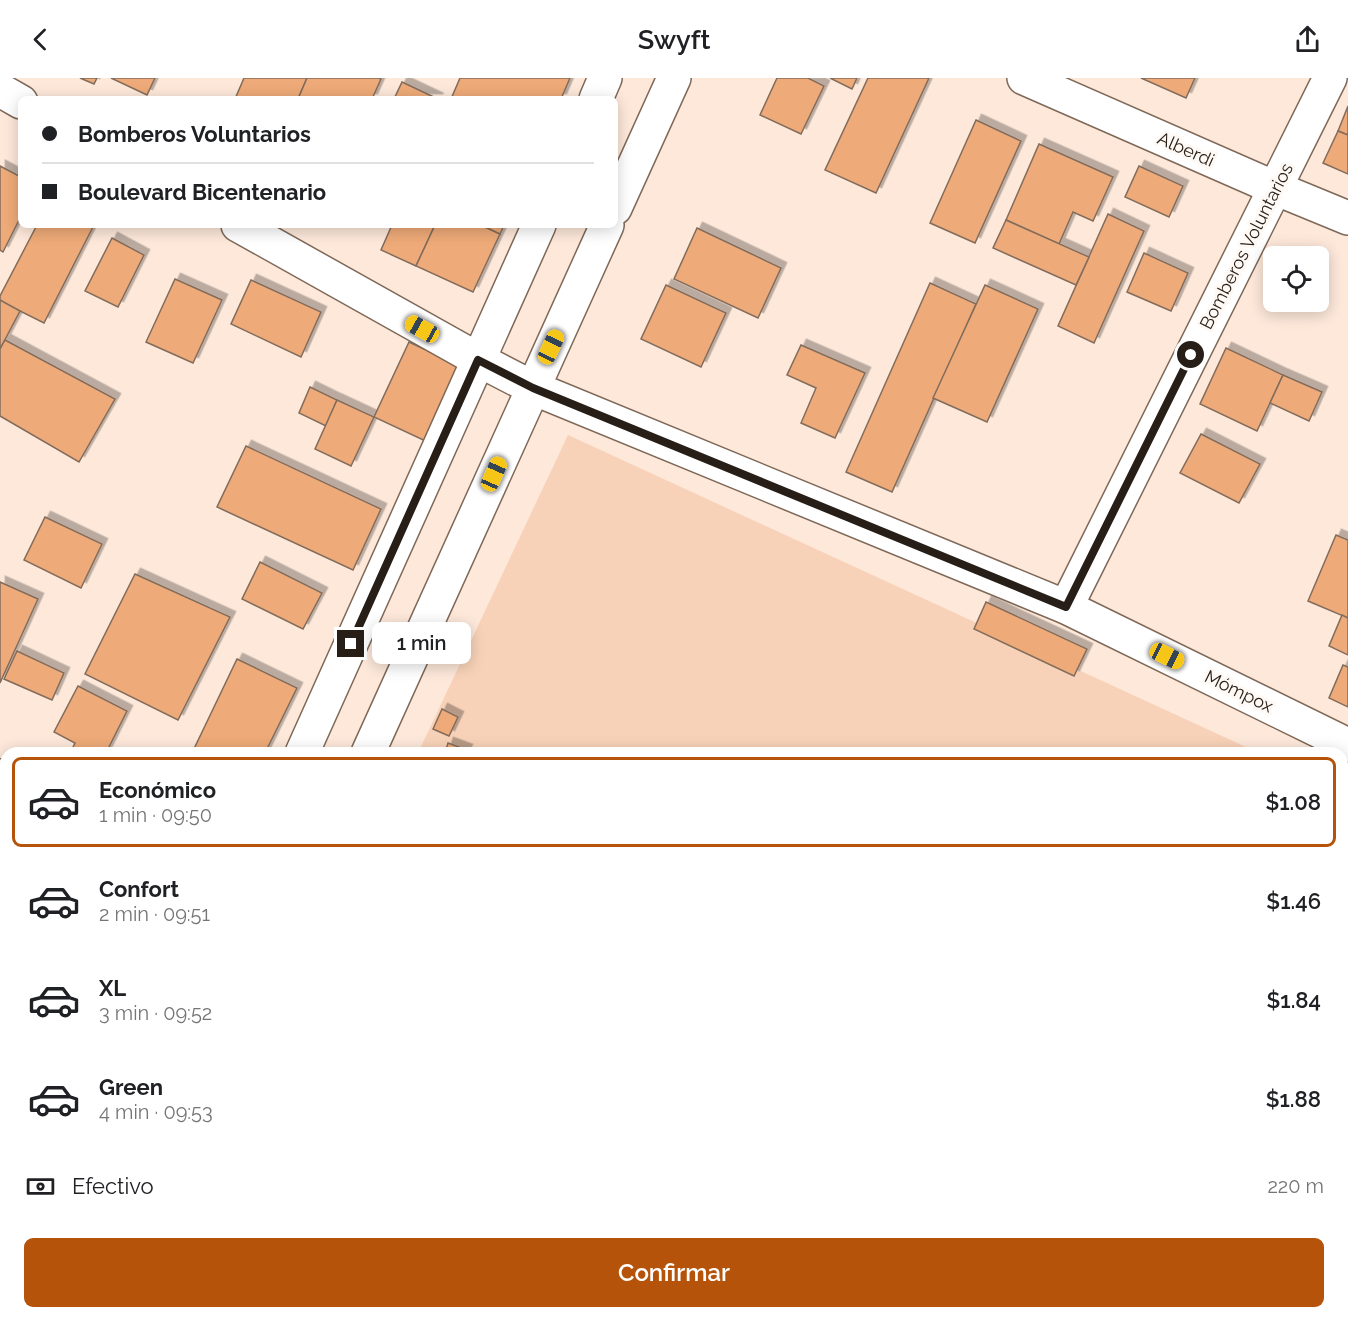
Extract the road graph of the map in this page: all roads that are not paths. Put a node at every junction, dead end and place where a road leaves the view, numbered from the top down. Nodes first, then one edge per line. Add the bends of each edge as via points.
1 (605, 78) edge
2 (674, 78) edge
3 (1024, 78) edge
4 (1330, 78) edge
5 (0, 90) edge
6 (597, 96) edge
7 (18, 100) edge
8 (1275, 188) junction
9 (618, 201) edge
10 (1348, 218) edge
11 (243, 228) edge
12 (538, 228) edge
13 (606, 228) edge
14 (478, 360) junction
15 (533, 388) junction
16 (1066, 607) junction
17 (1348, 744) edge
18 (306, 747) edge
19 (371, 747) edge

1 - 6 street
2 - 9 street
3 - 8 street, Alberdi
4 - 8 street, Bomberos Voluntarios
5 - 7 street
8 - 10 street, Alberdi
8 - 16 street, Bomberos Voluntarios
11 - 14 street, Mómpox
12 - 14 street
13 - 15 street
14 - 15 street, Mómpox
14 - 18 street
15 - 16 street, Mómpox
15 - 19 street
16 - 17 street, Mómpox

